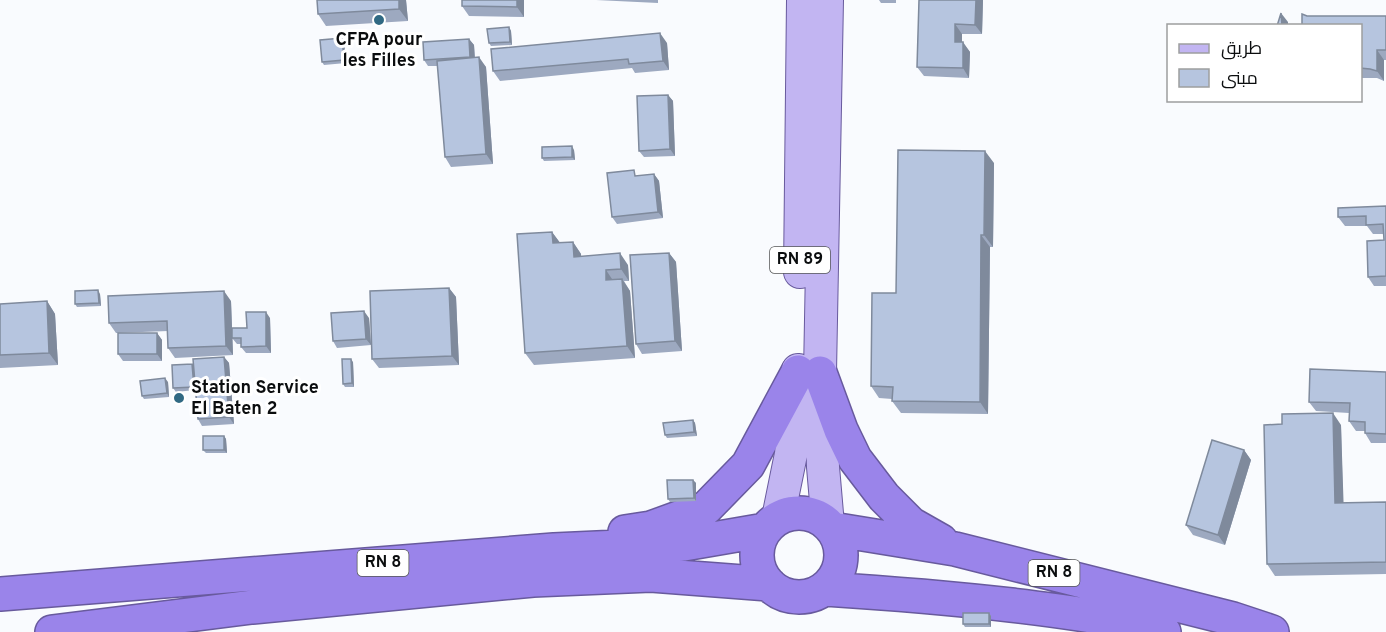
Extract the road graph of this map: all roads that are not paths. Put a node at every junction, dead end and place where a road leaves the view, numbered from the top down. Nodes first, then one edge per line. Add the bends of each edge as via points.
1 (803, 0) edge
2 (827, 0) edge
3 (809, 372) junction
4 (772, 524) junction
5 (830, 527) junction
6 (554, 549) junction
7 (956, 549) junction
8 (769, 584) junction
9 (825, 589) junction
10 (0, 594) edge
11 (52, 632) edge
12 (1164, 632) edge
13 (1272, 632) edge

1 - 3 main road, RN 89
2 - 3 main road
3 - 4 main road, RN 89
3 - 5 main road
3 - 6 highway via 748,465 706,508 651,528
3 - 7 highway via 855,459 884,497 911,524
4 - 5 highway via 792,513 807,513
4 - 6 highway, RN 8 via 684,544
4 - 8 highway via 760,538 757,558
5 - 7 highway, RN 8
5 - 9 highway via 839,541 840,567
6 - 10 highway, RN 8
7 - 13 highway, RN 8
8 - 9 highway via 781,594 796,597 811,596
8 - 11 highway, RN 8 via 651,575 533,580 252,607
9 - 12 highway, RN 8 via 1054,610

